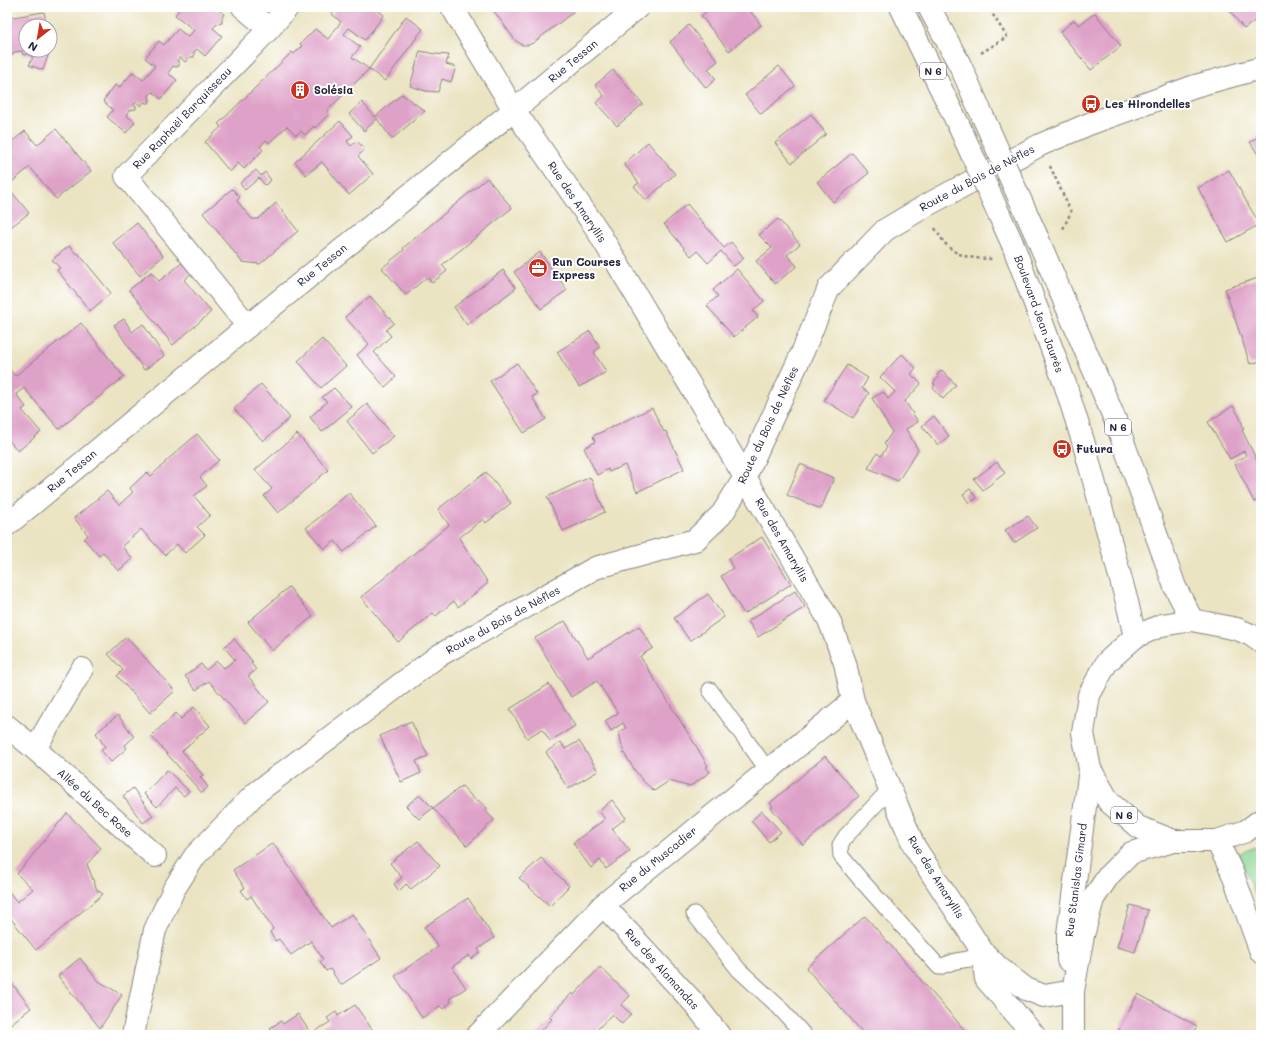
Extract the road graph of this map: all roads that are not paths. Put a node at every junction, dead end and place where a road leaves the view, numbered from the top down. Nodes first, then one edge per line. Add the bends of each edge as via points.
1 (242, 7) edge
2 (288, 7) edge
3 (452, 7) edge
4 (638, 7) edge
5 (930, 9) edge
6 (903, 12) edge
7 (269, 29) junction
8 (1261, 68) edge
9 (514, 110) junction
10 (248, 326) junction
11 (745, 477) junction
12 (7, 525) edge
13 (1192, 620) junction
14 (1135, 637) junction
15 (1261, 642) edge
16 (82, 669) dead end
17 (710, 690) dead end
18 (853, 701) junction
19 (7, 726) edge
20 (35, 749) junction
21 (767, 770) junction
22 (1090, 770) junction
23 (890, 789) junction
24 (1261, 820) edge
25 (1174, 840) junction
26 (1218, 840) junction
27 (155, 856) dead end
28 (603, 904) junction
29 (694, 914) dead end
30 (982, 951) junction
31 (1261, 952) edge
32 (1073, 991) junction
33 (133, 1035) edge
34 (478, 1035) edge
35 (719, 1035) edge
36 (804, 1035) edge
37 (1034, 1035) edge
38 (1073, 1035) edge

1 - 7 street
2 - 7 street, Rue Raphaël Barquisseau
3 - 9 street, Rue des Amaryllis
4 - 9 street, Rue Tessan
5 - 13 street, N 6, bridge via 961,67 1037,237 1116,422 1175,587
6 - 14 street, Boulevard Jean Jaurès / N 6, bridge via 1013,245 1065,384 1083,440
7 - 10 street, Rue Raphaël Barquisseau via 126,176
8 - 11 street, Route du Bois de Nèfles via 1195,86 1089,124 1033,148 885,230 829,288
9 - 10 street, Rue Tessan
9 - 11 street, Rue des Amaryllis via 596,228
10 - 12 street, Rue Tessan
11 - 18 street, Rue des Amaryllis via 829,620 845,662
11 - 33 street, Route du Bois de Nèfles via 722,514 695,540 595,568 438,656 256,793 195,856 174,889 155,930
13 - 14 street, N 6 via 1162,625
13 - 15 street, N 6 via 1238,629
14 - 22 street, N 6 via 1107,662 1089,695 1083,733
16 - 20 street
17 - 21 lane
18 - 21 street, Rue du Muscadier
18 - 23 street, Rue des Amaryllis
19 - 20 street, Allée du Bec Rose
20 - 27 street, Allée du Bec Rose
21 - 28 street, Rue du Muscadier
22 - 25 street, N 6 via 1109,802 1132,822 1138,827
22 - 32 street, Rue Stanislas Gimard via 1068,934 1068,963
23 - 30 street, Rue des Amaryllis via 914,846
23 - 30 lane via 846,836 840,845 841,856 939,967 969,959
24 - 26 street, N 6 via 1246,831
25 - 26 street, N 6
25 - 32 street, Rue Stanislas Gimard via 1131,853 1109,875 1093,899 1083,935
26 - 31 street
28 - 34 street, Rue du Muscadier
28 - 35 street, Rue des Alamandas via 694,1003
29 - 36 lane via 739,970 778,1006
30 - 32 street, Rue des Amaryllis via 998,968 1026,989 1044,996
30 - 37 street, Rue des Amaryllis via 986,979
32 - 38 street, Rue Stanislas Gimard

